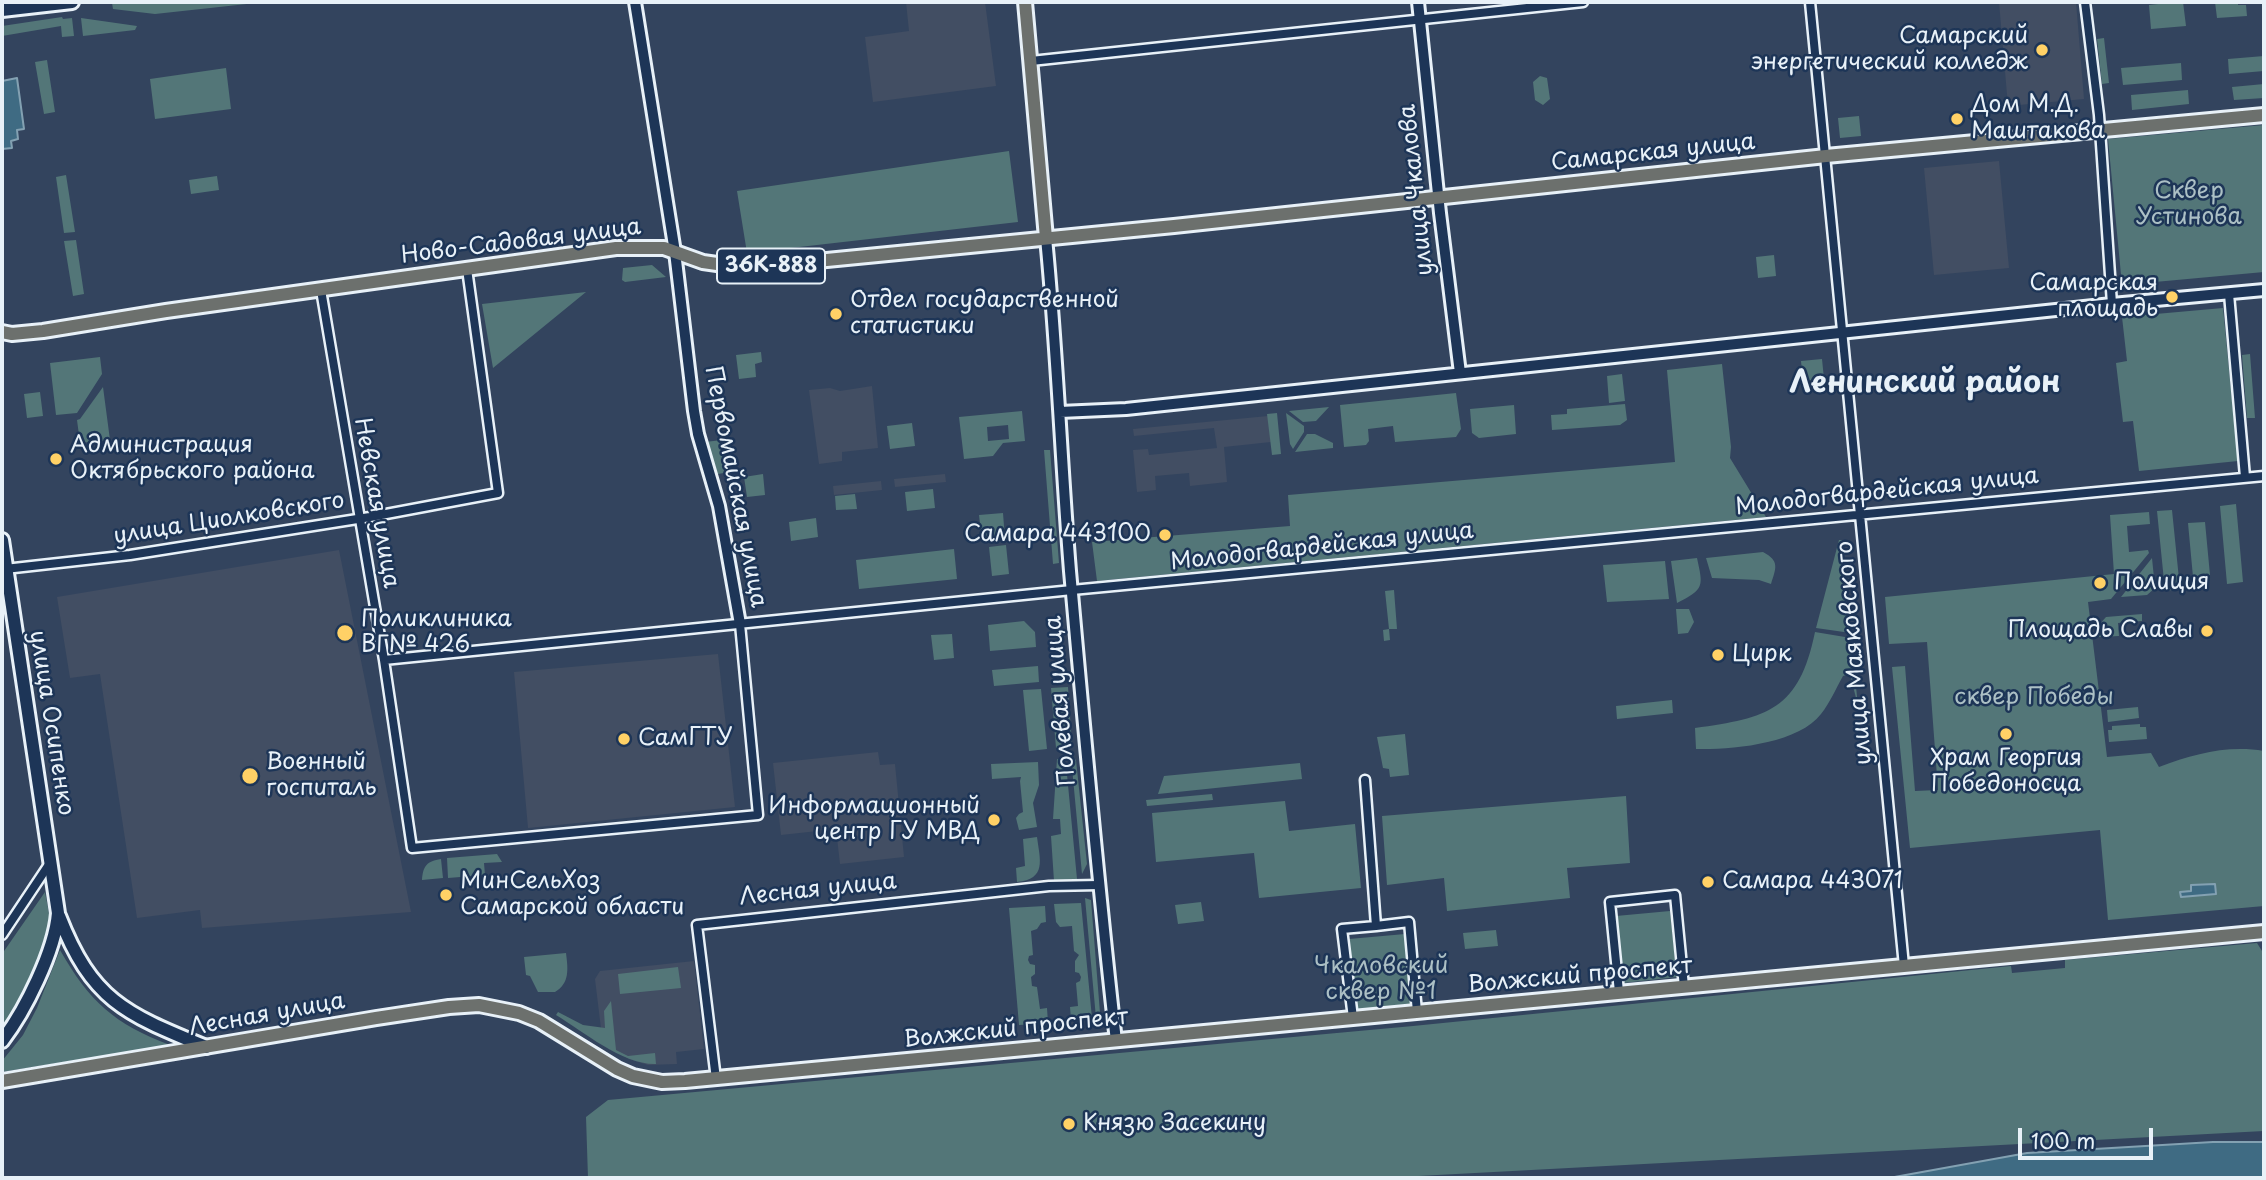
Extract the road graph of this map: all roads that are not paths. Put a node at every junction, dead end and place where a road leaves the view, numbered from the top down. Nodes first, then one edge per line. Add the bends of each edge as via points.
1 (72, 2) edge
2 (635, 2) edge
3 (1025, 2) edge
4 (1418, 2) edge
5 (1583, 2) edge
6 (1810, 2) edge
7 (2085, 2) edge
8 (2, 10) edge
9 (1420, 19) junction
10 (1031, 61) junction
11 (2264, 115) edge
12 (2100, 129) junction
13 (1826, 156) junction
14 (1438, 196) junction
15 (1046, 238) junction
16 (675, 252) junction
17 (467, 269) junction
18 (321, 290) junction
19 (2264, 290) edge
20 (2229, 293) junction
21 (2112, 304) junction
22 (2, 332) edge
23 (1843, 332) junction
24 (1460, 373) junction
25 (1060, 412) junction
26 (2264, 476) edge
27 (2245, 477) junction
28 (1860, 514) junction
29 (359, 519) junction
30 (2, 540) edge
31 (5, 569) junction
32 (1072, 590) junction
33 (740, 624) junction
34 (384, 660) junction
35 (1365, 780) dead end
36 (412, 848) joint
37 (52, 860) junction
38 (1099, 885) junction
39 (58, 913) junction
40 (1376, 926) junction
41 (2264, 932) edge
42 (2, 934) edge
43 (1904, 966) junction
44 (1684, 987) junction
45 (1619, 992) junction
46 (1417, 1012) junction
47 (1353, 1018) junction
48 (539, 1021) joint
49 (2, 1041) edge
50 (1116, 1041) junction
51 (206, 1046) junction
52 (716, 1079) junction
53 (2, 1081) edge

1 - 8 main road
2 - 16 street, Первомайская улица
3 - 10 main road
4 - 9 street, улица Чкалова
5 - 9 street
6 - 13 street, улица Маяковского
7 - 12 street
9 - 10 street
9 - 14 street, улица Чкалова
10 - 15 main road
11 - 12 main road, Самарская улица
12 - 13 main road, Самарская улица
12 - 21 street
13 - 14 main road, Самарская улица
13 - 23 street, улица Маяковского
14 - 15 main road, Самарская улица
14 - 24 street, улица Чкалова
15 - 16 main road, Ново-Садовая улица / 36К-888 via 745,268 703,262
15 - 25 street, Полевая улица
16 - 17 main road, Ново-Садовая улица / 36К-888 via 653,247 616,248
16 - 33 street, Первомайская улица via 696,423 719,506
17 - 18 main road, Ново-Садовая улица / 36К-888
17 - 29 street, улица Циолковского via 498,492
18 - 22 main road, Ново-Садовая улица / 36К-888 via 43,331
18 - 29 street, Невская улица
19 - 20 street
20 - 21 street
20 - 27 street
21 - 23 street
23 - 24 street
23 - 28 street, улица Маяковского
24 - 25 street
25 - 32 street, Полевая улица
26 - 27 street, Молодогвардейская улица
27 - 28 street, Молодогвардейская улица
28 - 32 street, Молодогвардейская улица
28 - 43 street, улица Маяковского
29 - 31 street, улица Циолковского via 130,555
29 - 34 street, Невская улица
30 - 31 main road, улица Осипенко
31 - 37 main road, улица Осипенко
32 - 33 street, Молодогвардейская улица
32 - 38 street, Полевая улица
33 - 34 street, Молодогвардейская улица
33 - 36 street, Первомайская улица via 758,815
34 - 36 street, Невская улица
35 - 40 street
37 - 39 main road, улица Осипенко
37 - 42 street
38 - 50 street, Полевая улица
38 - 52 street, Лесная улица via 1049,886 697,925
39 - 49 main road, улица Осипенко via 57,931 27,1001
39 - 51 main road, улица Осипенко via 79,961 110,997 162,1030
40 - 46 street via 1409,922
40 - 47 street via 1342,929
41 - 43 main road, Волжский проспект
43 - 44 main road, Волжский проспект
44 - 45 main road, Волжский проспект
44 - 45 street via 1675,895 1610,902
45 - 46 main road, Волжский проспект
46 - 47 main road, Волжский проспект
47 - 50 main road, Волжский проспект
48 - 51 main road, Лесная улица via 479,1005 449,1007
48 - 52 main road, Волжский проспект via 633,1076 662,1082
50 - 52 main road, Волжский проспект
51 - 53 main road, Лесная улица

